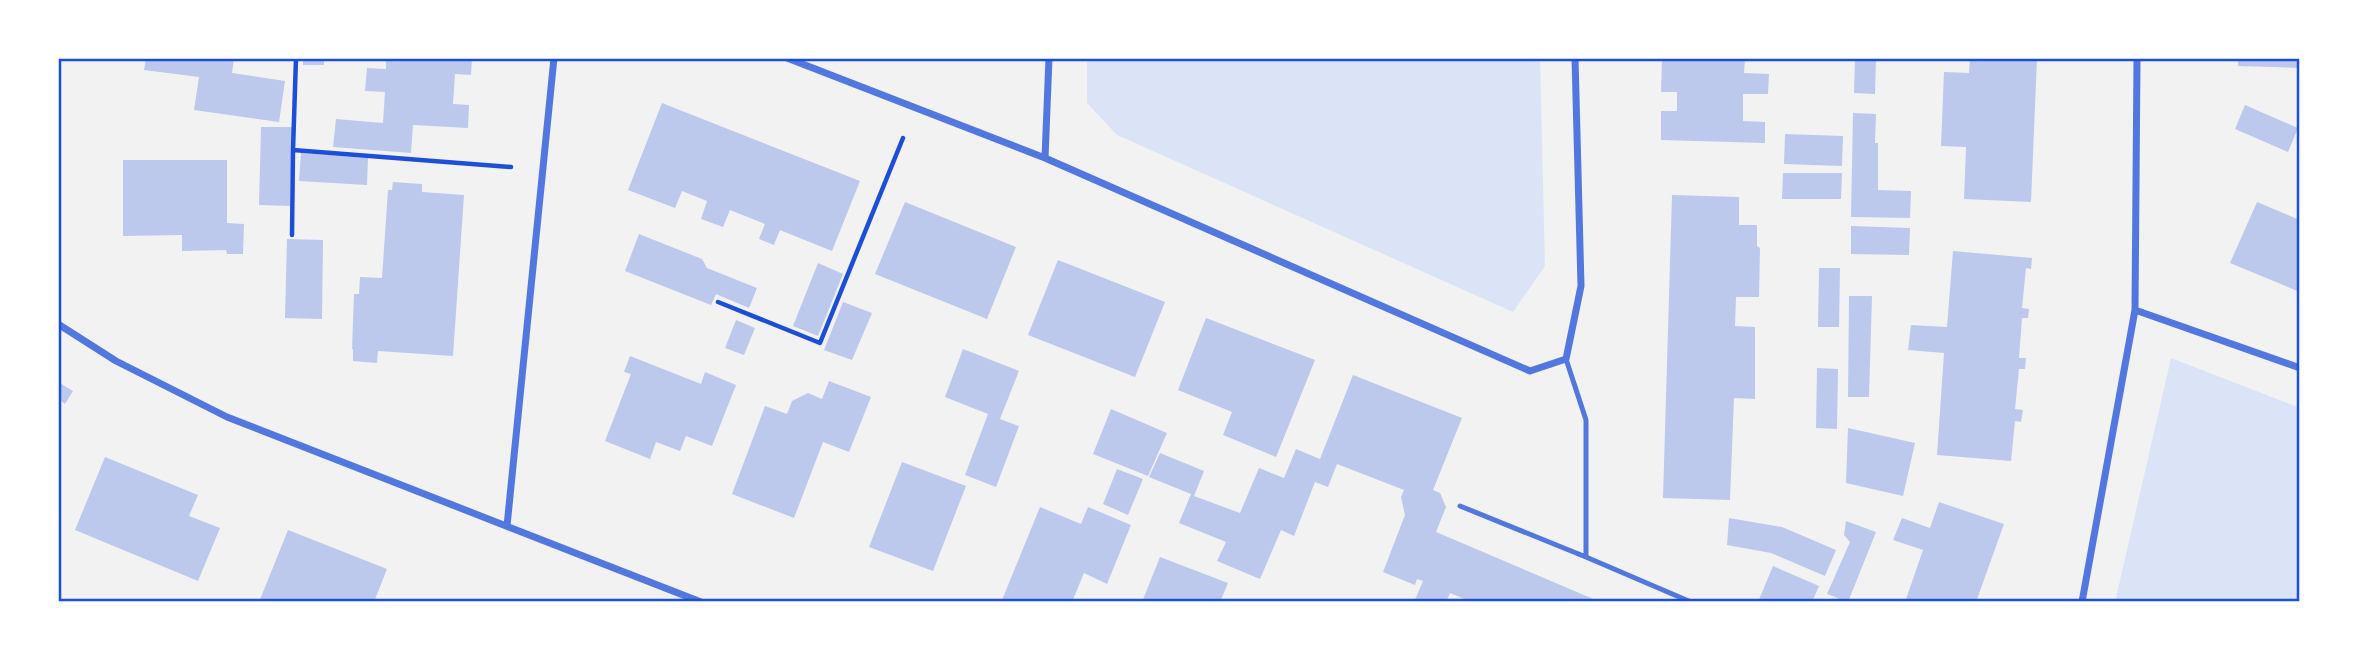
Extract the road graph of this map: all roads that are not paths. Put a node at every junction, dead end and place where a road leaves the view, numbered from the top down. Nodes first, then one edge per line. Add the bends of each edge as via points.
1 (554, 58) edge
2 (787, 58) edge
3 (1049, 58) edge
4 (1575, 58) edge
5 (2137, 58) edge
6 (1045, 158) junction
7 (2135, 310) junction
8 (58, 324) edge
9 (1566, 359) junction
10 (2300, 368) edge
11 (1460, 506) dead end
12 (507, 526) junction
13 (1586, 557) junction
14 (701, 602) edge
15 (1691, 602) edge
16 (2081, 602) edge

1 - 12 street
2 - 6 street
3 - 6 street
4 - 9 street via 1581,286
5 - 7 street
6 - 9 street via 1530,371
7 - 10 street
7 - 16 street
8 - 12 street via 116,361 227,416
9 - 13 lane via 1586,420
11 - 13 lane
12 - 14 street
13 - 15 lane

